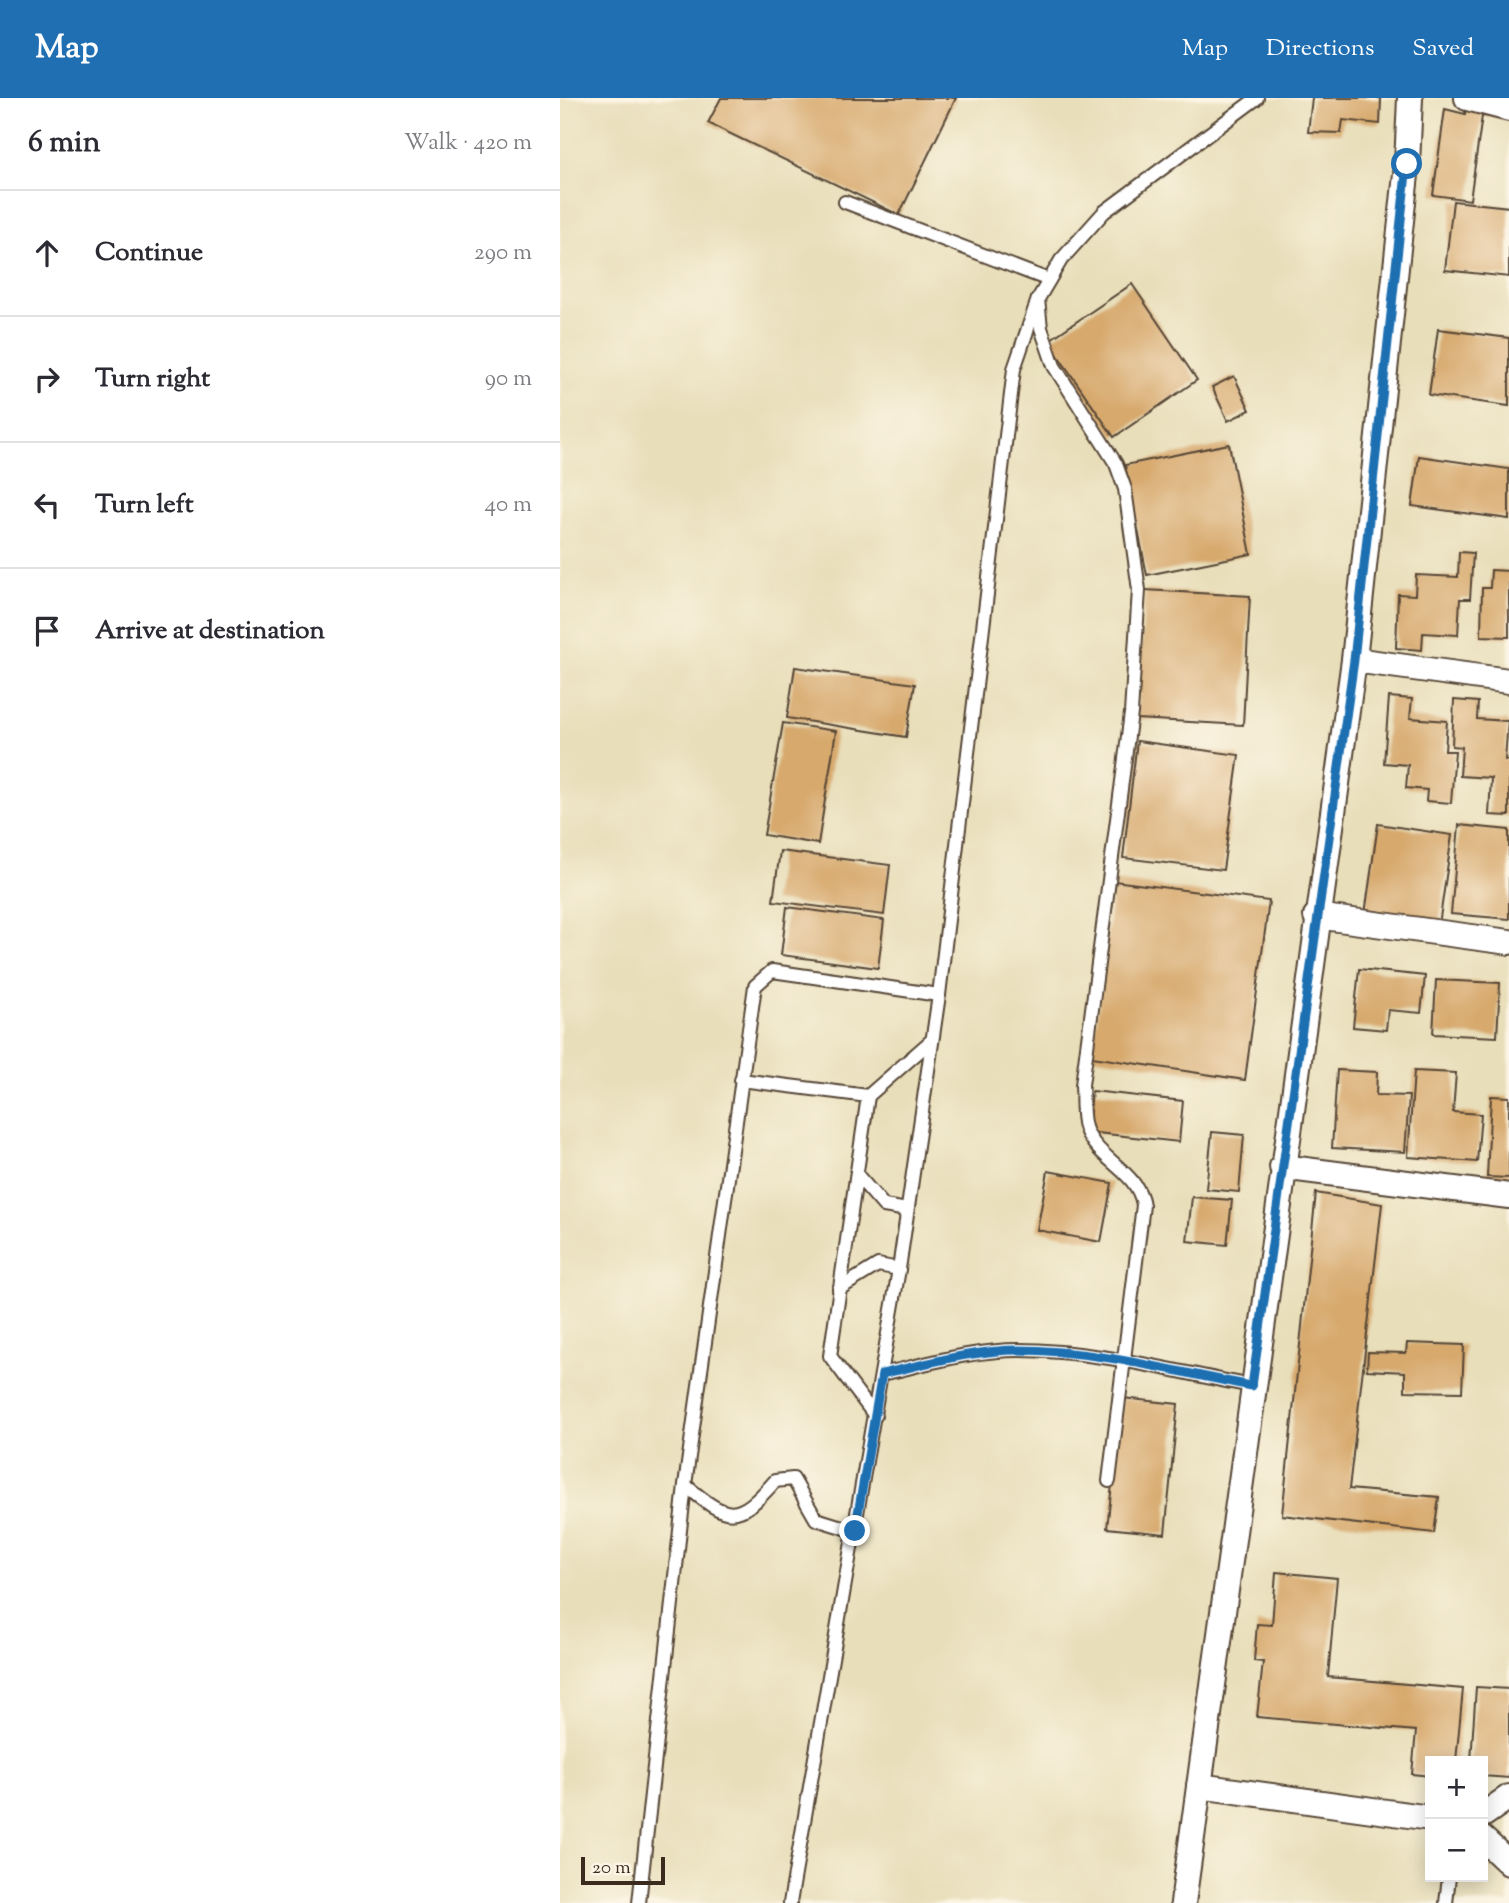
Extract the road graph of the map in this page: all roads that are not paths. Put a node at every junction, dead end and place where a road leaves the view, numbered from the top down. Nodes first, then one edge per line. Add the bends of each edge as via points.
1 (1257, 98) edge
2 (1410, 98) edge
3 (1467, 98) edge
4 (1509, 109) edge
5 (845, 202) dead end
6 (1049, 280) junction
7 (1038, 299) junction
8 (1354, 660) junction
9 (1509, 681) edge
10 (1316, 916) junction
11 (1509, 942) edge
12 (939, 995) junction
13 (932, 1040) junction
14 (741, 1080) junction
15 (868, 1096) junction
16 (1282, 1167) junction
17 (857, 1175) junction
18 (1509, 1196) edge
19 (907, 1210) junction
20 (899, 1269) junction
21 (839, 1289) junction
22 (1123, 1363) junction
23 (882, 1374) junction
24 (1252, 1386) junction
25 (875, 1416) junction
26 (1109, 1481) dead end
27 (685, 1486) junction
28 (855, 1531) junction
29 (1199, 1786) junction
30 (1509, 1797) edge
31 (1488, 1812) edge
32 (1425, 1817) edge
33 (1488, 1844) edge
34 (1509, 1863) edge
35 (1449, 1882) edge
36 (788, 1900) edge
37 (639, 1903) edge
38 (1183, 1903) edge
39 (1447, 1903) edge

1 - 6 lane via 1104,212 1060,260
2 - 8 street via 1407,164
3 - 4 street
5 - 6 lane
6 - 7 lane
7 - 12 lane via 1014,369
7 - 22 lane via 1041,328 1054,366 1116,464 1127,503 1139,590 1131,712 1082,1085 1084,1126 1142,1193
8 - 9 street
8 - 10 street
10 - 11 street
10 - 16 street
12 - 13 lane
12 - 14 lane via 772,971 755,986
13 - 15 lane
13 - 19 lane
14 - 15 lane
14 - 27 lane
15 - 17 lane
16 - 18 street
16 - 24 street
17 - 19 lane via 884,1206
17 - 21 lane
19 - 20 lane
20 - 21 lane via 878,1265
20 - 23 lane
21 - 25 lane via 830,1356
22 - 23 lane via 1018,1350 949,1358
22 - 24 lane
22 - 26 lane
23 - 25 lane
24 - 29 street
25 - 28 lane
27 - 28 lane via 715,1510 734,1514 754,1505 775,1481 793,1479 816,1519
27 - 37 lane
28 - 36 lane
29 - 32 street
29 - 38 street
30 - 31 street
33 - 34 street
35 - 39 lane

